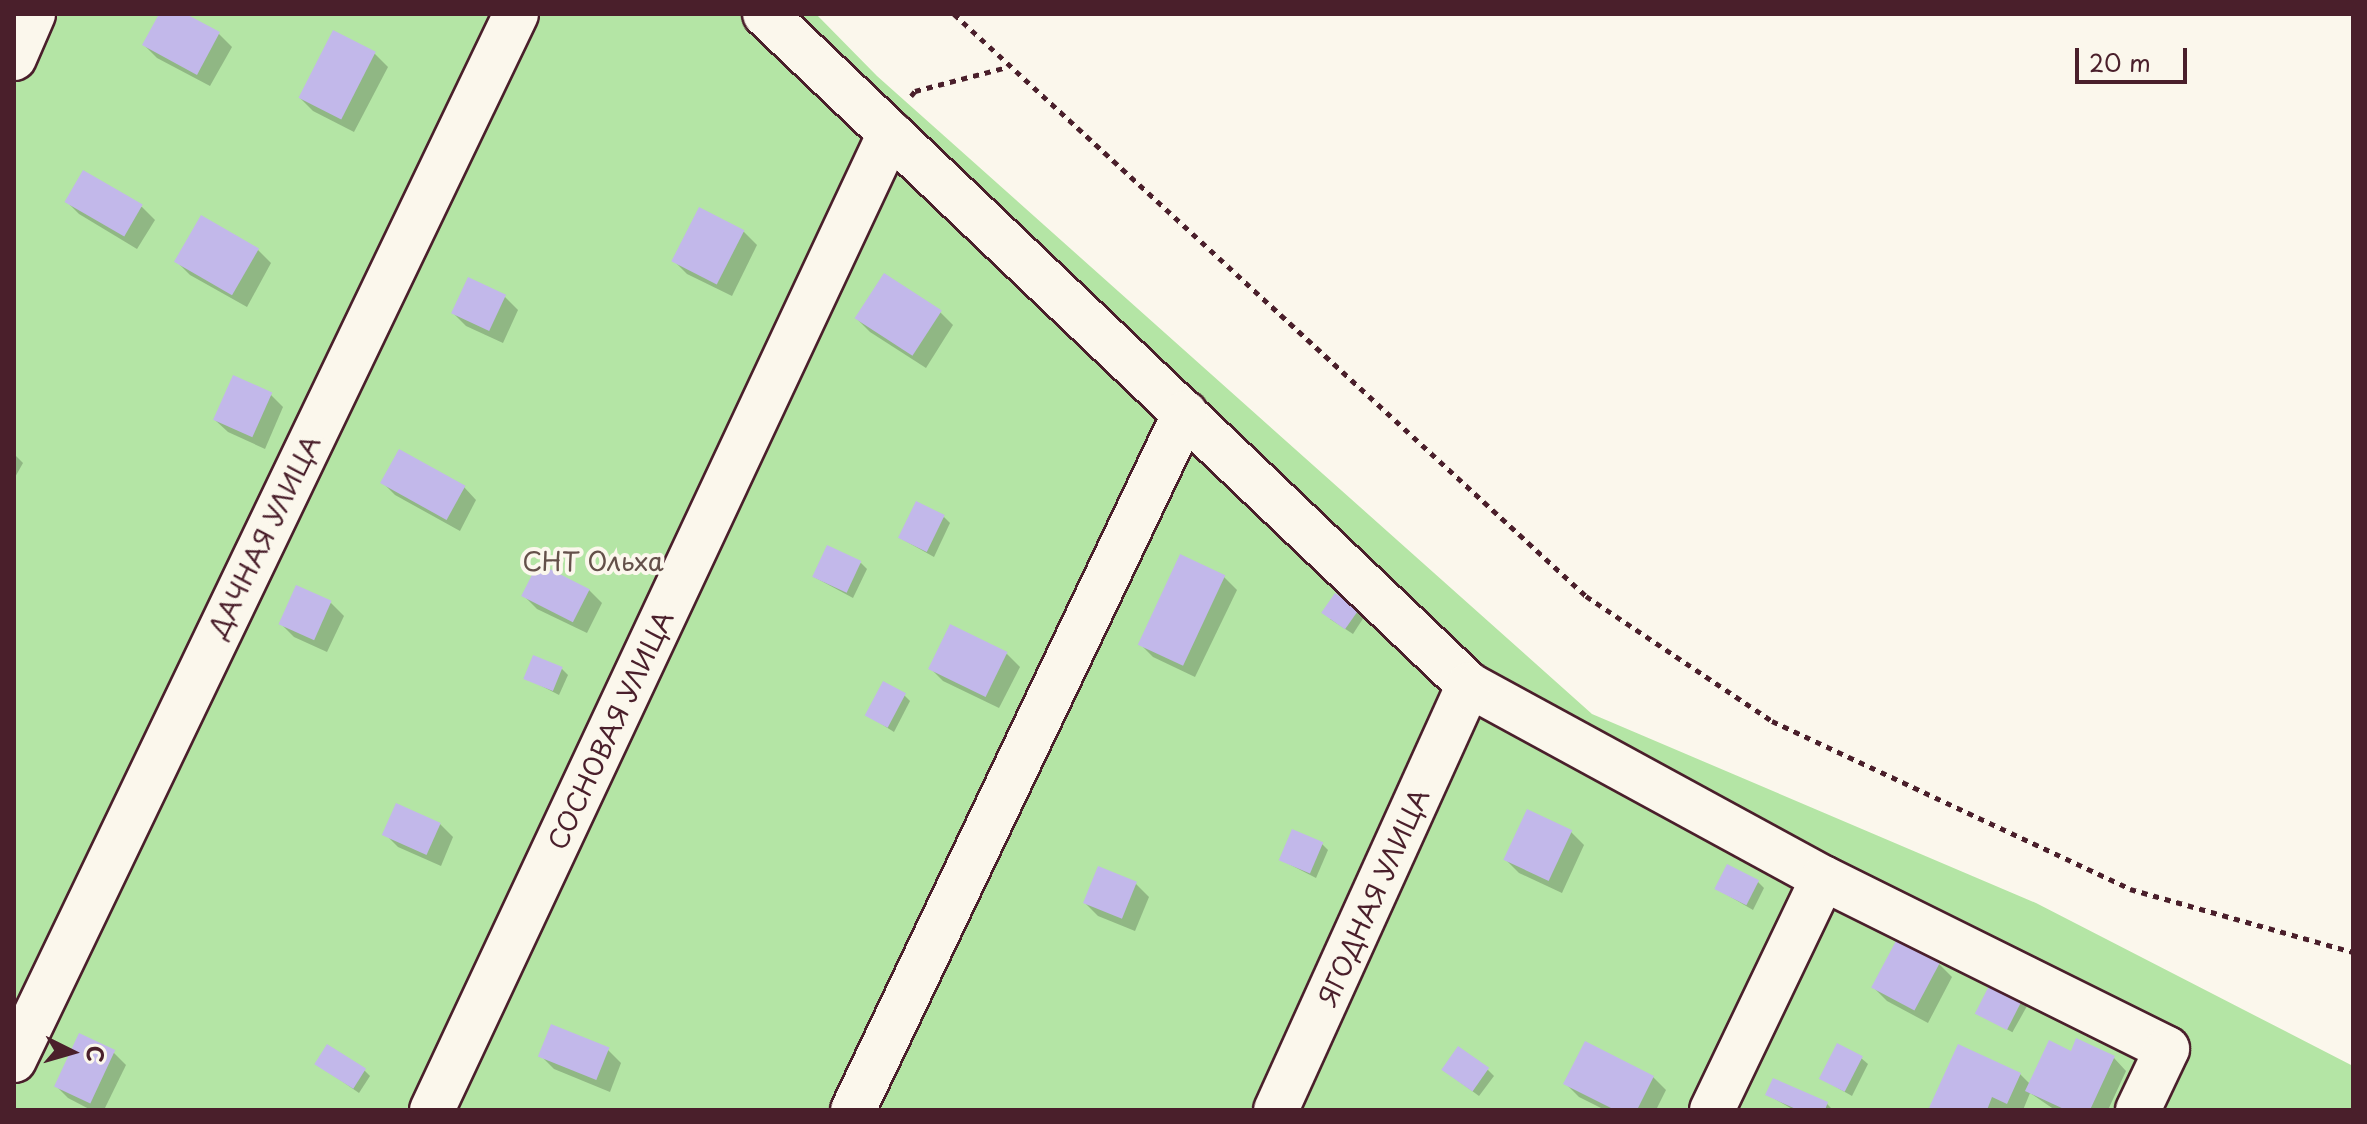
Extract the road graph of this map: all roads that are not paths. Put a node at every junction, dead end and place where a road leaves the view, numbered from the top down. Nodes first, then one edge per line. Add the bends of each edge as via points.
1 (33, 14) edge
2 (516, 14) edge
3 (765, 14) edge
4 (14, 58) edge
5 (890, 133) junction
6 (1185, 413) junction
7 (1469, 685) junction
8 (1823, 878) junction
9 (14, 1060) edge
10 (432, 1110) edge
11 (853, 1110) edge
12 (1276, 1110) edge
13 (1712, 1110) edge
14 (2138, 1110) edge

1 - 4 street
2 - 9 street, ДАЧНАЯ УЛИЦА
3 - 5 street
5 - 6 street
5 - 10 street, СОСНОВАЯ УЛИЦА
6 - 7 street
6 - 11 street
7 - 8 street
7 - 12 street, ЯГОДНАЯ УЛИЦА
8 - 13 street
8 - 14 street via 2167,1049

